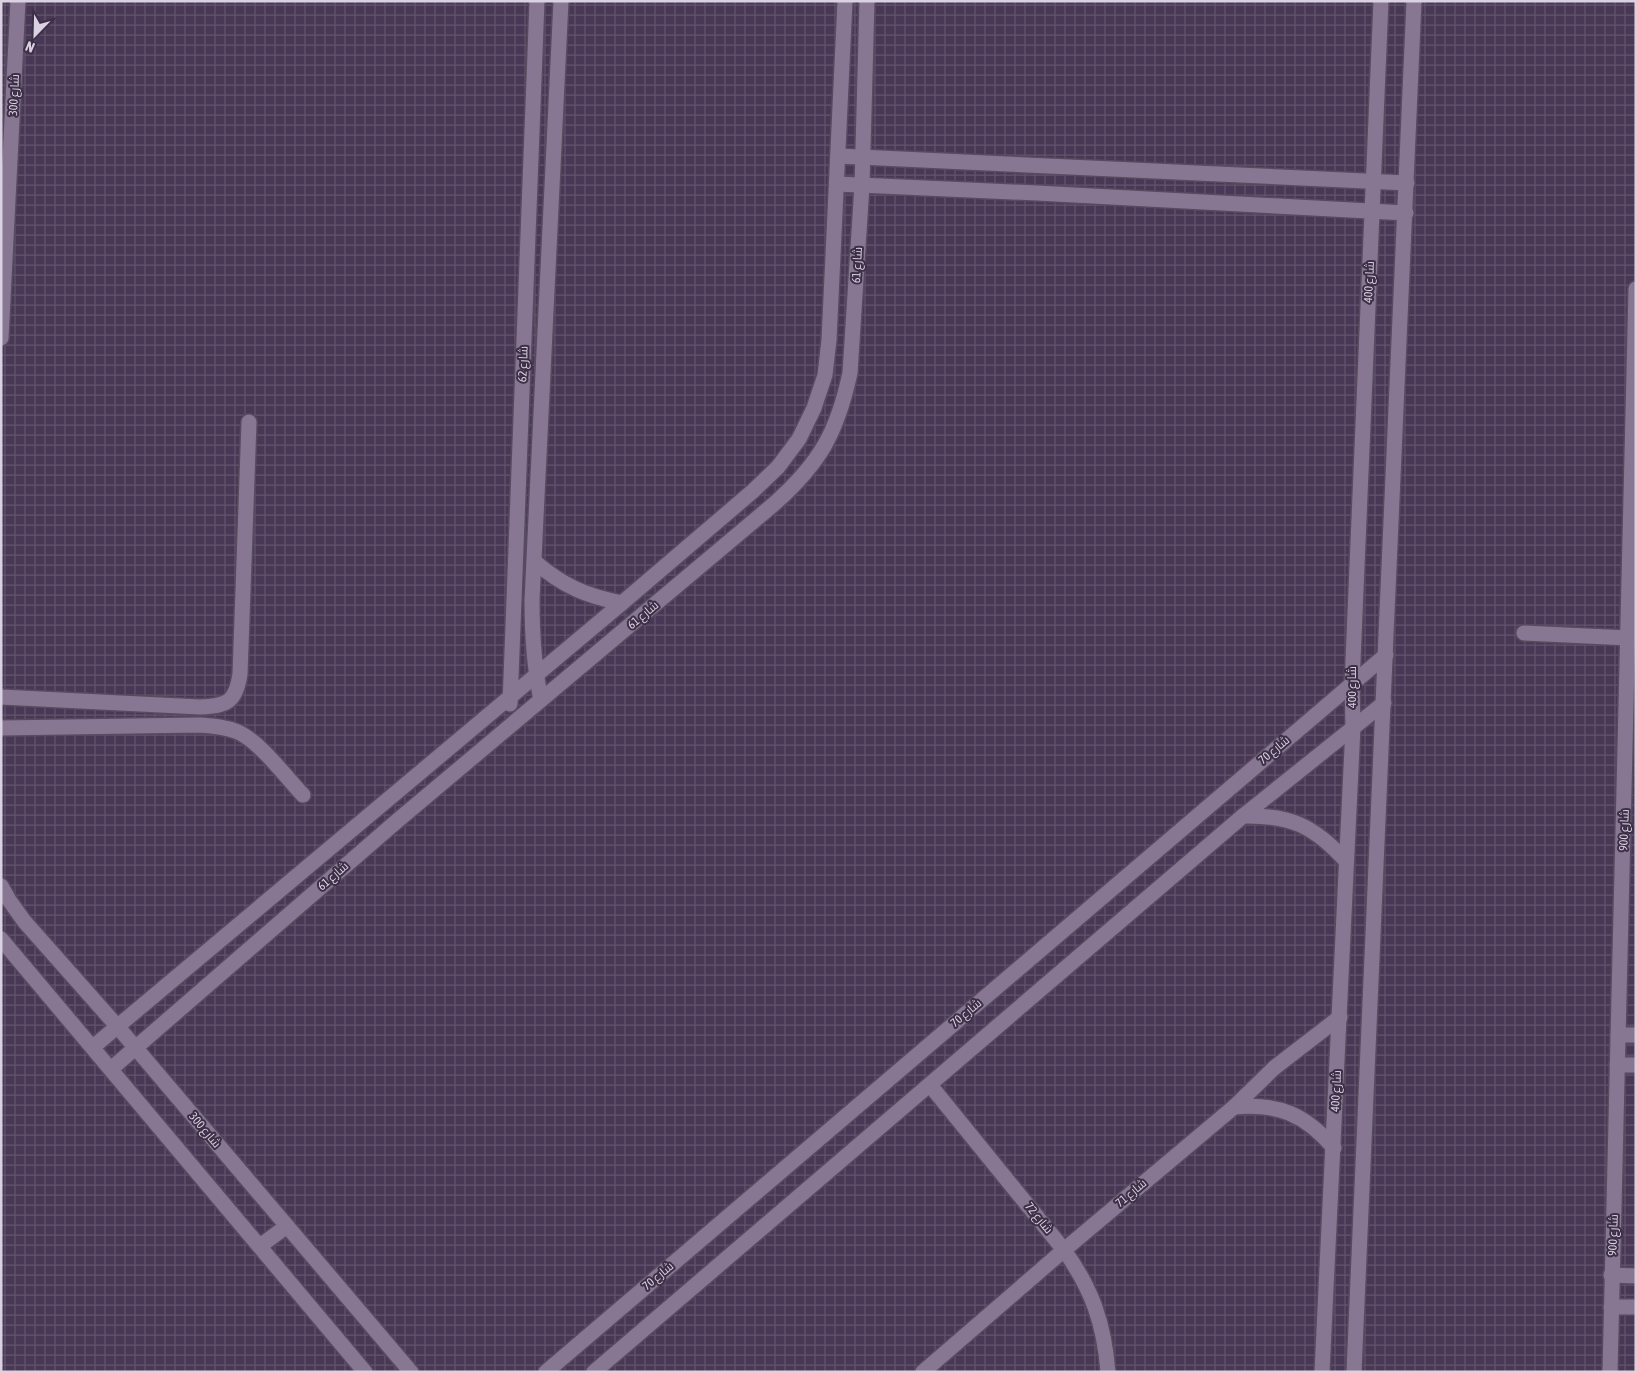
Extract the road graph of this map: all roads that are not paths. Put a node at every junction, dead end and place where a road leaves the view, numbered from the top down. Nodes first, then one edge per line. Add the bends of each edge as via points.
1 (18, 1) edge
2 (537, 1) edge
3 (560, 1) edge
4 (845, 1) edge
5 (867, 1) edge
6 (1381, 1) edge
7 (1414, 1) edge
8 (838, 156) junction
9 (862, 158) junction
10 (994, 165) junction
11 (1038, 166) junction
12 (1374, 182) junction
13 (1407, 183) junction
14 (837, 184) junction
15 (862, 185) junction
16 (994, 191) junction
17 (1037, 193) junction
18 (5, 206) edge
19 (1372, 211) junction
20 (1406, 213) junction
21 (3, 266) edge
22 (1636, 289) edge
23 (1636, 296) edge
24 (1635, 328) edge
25 (1, 338) edge
26 (250, 422) dead end
27 (726, 514) junction
28 (709, 528) junction
29 (742, 532) junction
30 (724, 546) junction
31 (535, 562) junction
32 (1632, 577) edge
33 (622, 603) junction
34 (1524, 633) dead end
35 (1628, 638) junction
36 (1386, 655) junction
37 (536, 676) junction
38 (1352, 684) junction
39 (1, 697) edge
40 (509, 698) junction
41 (541, 700) junction
42 (1384, 703) junction
43 (510, 726) junction
44 (1353, 726) junction
45 (1, 728) edge
46 (1630, 774) edge
47 (303, 795) dead end
48 (1243, 816) junction
49 (1346, 862) junction
50 (1, 886) edge
51 (1, 939) edge
52 (1340, 1017) junction
53 (117, 1026) junction
54 (1618, 1035) junction
55 (1636, 1035) edge
56 (92, 1046) junction
57 (135, 1048) junction
58 (1617, 1065) junction
59 (1636, 1065) edge
60 (110, 1069) junction
61 (930, 1084) junction
62 (1234, 1107) junction
63 (1334, 1148) junction
64 (286, 1226) junction
65 (260, 1246) junction
66 (1064, 1250) junction
67 (1611, 1275) junction
68 (1636, 1276) edge
69 (1610, 1307) junction
70 (1636, 1307) edge
71 (349, 1352) junction
72 (350, 1372) edge
73 (365, 1372) edge
74 (410, 1372) edge
75 (546, 1372) edge
76 (594, 1372) edge
77 (923, 1372) edge
78 (1108, 1372) edge
79 (1322, 1372) edge
80 (1354, 1372) edge
81 (1610, 1372) edge

1 - 18 street, شارع 300
2 - 40 street, شارع 62
3 - 31 street, شارع 62
4 - 8 street, شارع 61
5 - 9 street, شارع 61
6 - 12 street, شارع 400
7 - 13 street
8 - 9 street
8 - 14 street, شارع 61
9 - 10 street
9 - 15 street, شارع 61
10 - 11 street
10 - 16 street
11 - 12 street
11 - 17 street
12 - 13 street
12 - 19 street, شارع 400
13 - 20 street
14 - 15 street
14 - 27 street, شارع 61 via 829,340 825,375 814,408 799,439 778,467
15 - 16 street
15 - 29 street, شارع 61 via 850,373 844,403 817,459 797,483
16 - 17 street
17 - 19 street
18 - 21 street, شارع 300
19 - 20 street
19 - 38 street, شارع 400
20 - 36 street
21 - 25 street, شارع 300
22 - 23 street, شارع 900
23 - 24 street, شارع 900
24 - 32 street, شارع 900
26 - 39 street via 240,674 238,690 228,702 215,707 200,707
27 - 28 street, شارع 61
27 - 29 street
28 - 30 street
28 - 33 street, شارع 61
29 - 30 street, شارع 61
30 - 41 street, شارع 61
31 - 33 street via 575,590
31 - 37 street, شارع 62 via 532,639
32 - 35 street, شارع 900
33 - 37 street, شارع 61
34 - 35 street
35 - 46 street, شارع 900
36 - 38 street, شارع 70
36 - 42 street
37 - 40 street, شارع 61
37 - 41 street, شارع 62
38 - 44 street, شارع 400
38 - 75 street, شارع 70
40 - 43 street, شارع 62
40 - 53 street, شارع 61
41 - 43 street, شارع 61
42 - 44 street
42 - 80 street
43 - 57 street, شارع 61
44 - 48 street
44 - 49 street, شارع 400
45 - 47 street via 220,726 240,732 256,744
46 - 54 street, شارع 900
48 - 49 street via 1266,815 1303,826 1329,842
48 - 61 street
49 - 52 street, شارع 400
50 - 53 street, شارع 300 via 24,921
51 - 56 street
52 - 62 street, شارع 71 via 1274,1068
52 - 63 street, شارع 400
53 - 56 street, شارع 61
53 - 57 street, شارع 300
54 - 55 street
54 - 58 street, شارع 900
56 - 60 street
57 - 60 street, شارع 61
57 - 64 street, شارع 300
58 - 59 street
58 - 67 street, شارع 900
60 - 65 street
61 - 66 street, شارع 72
61 - 76 street
62 - 63 street via 1252,1105 1290,1112 1307,1121
62 - 66 street, شارع 71
63 - 79 street, شارع 400
64 - 65 street
64 - 74 street, شارع 300
65 - 71 street
66 - 77 street, شارع 71
66 - 78 street, شارع 72 via 1092,1296 1101,1321
67 - 68 street
67 - 69 street, شارع 900
69 - 70 street
69 - 81 street, شارع 900
71 - 72 street
71 - 73 street

